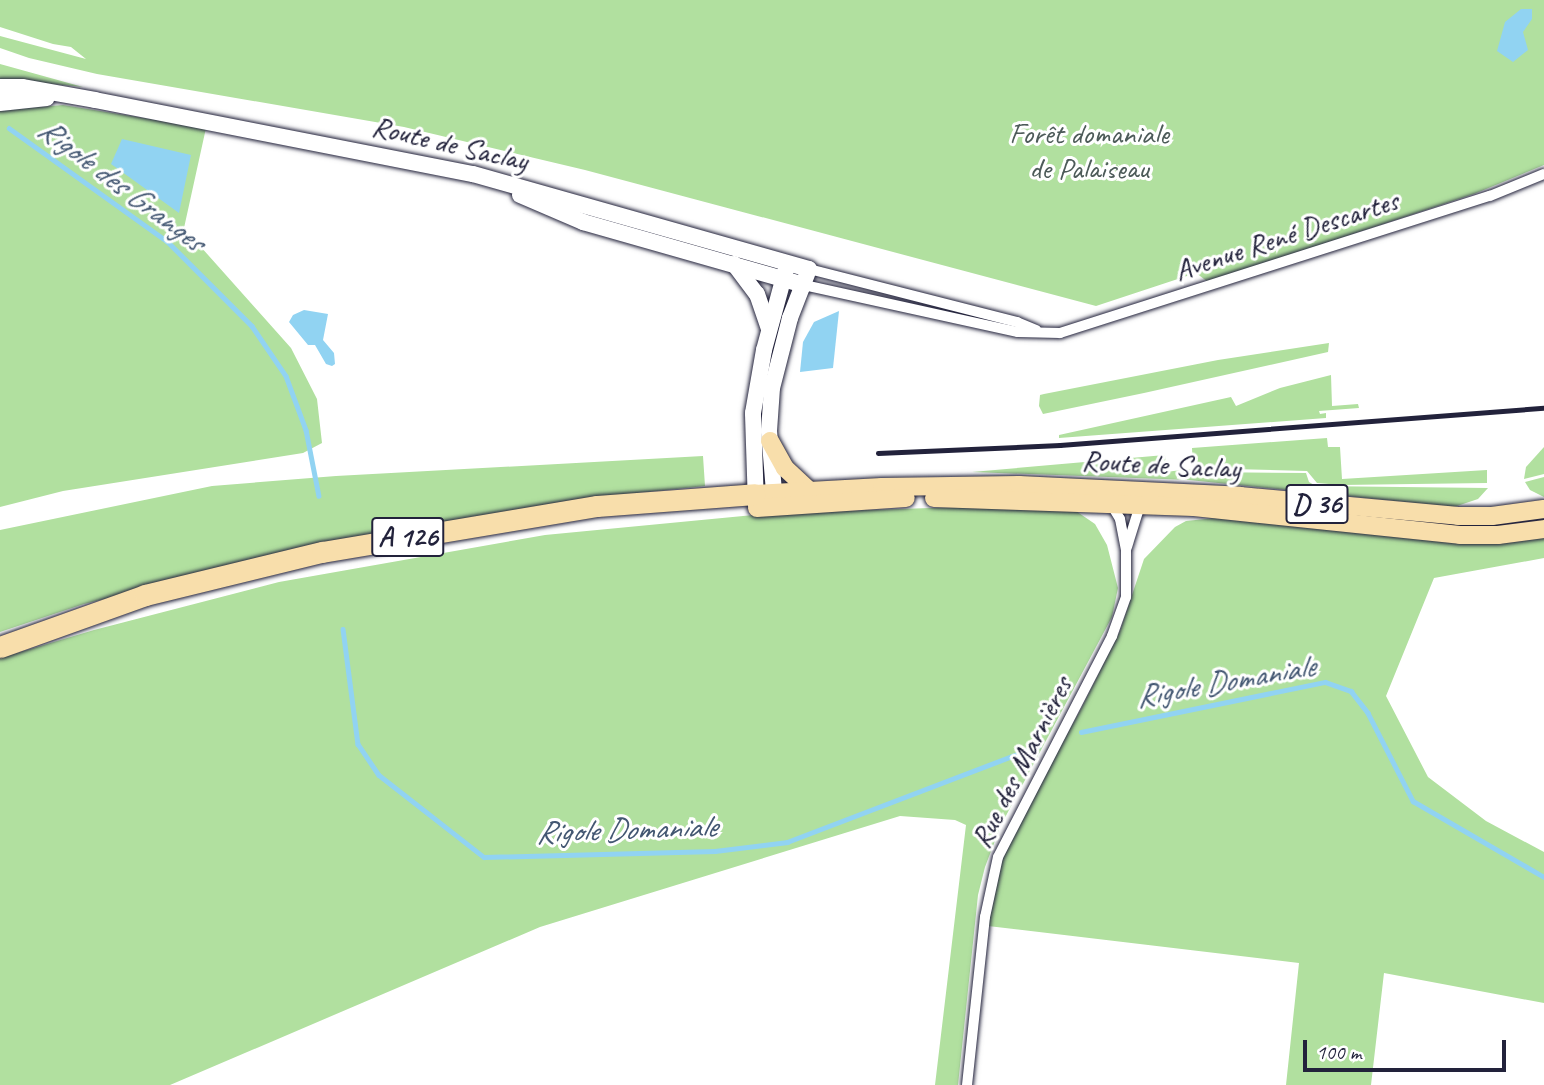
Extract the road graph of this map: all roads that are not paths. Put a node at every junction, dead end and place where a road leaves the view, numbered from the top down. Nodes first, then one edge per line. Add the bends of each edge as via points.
1 (0, 87) edge
2 (95, 100) junction
3 (0, 103) edge
4 (473, 174) junction
5 (1544, 174) edge
6 (734, 264) junction
7 (785, 271) junction
8 (806, 277) junction
9 (769, 330) junction
10 (1042, 333) junction
11 (770, 441) junction
12 (808, 490) junction
13 (1107, 496) junction
14 (1141, 498) junction
15 (765, 500) junction
16 (1544, 509) edge
17 (1544, 530) edge
18 (1126, 550) junction
19 (0, 647) edge
20 (967, 1085) edge

1 - 2 main road, Route de Saclay
2 - 3 main road, Route de Saclay via 36,97
2 - 4 main road, Route de Saclay
4 - 6 main road via 583,222
4 - 7 main road, Route de Saclay
5 - 10 street, Avenue René Descartes via 1481,199 1075,330
6 - 7 main road
6 - 9 main road via 757,294
7 - 8 main road, Route de Saclay
7 - 9 main road
8 - 10 street, Avenue René Descartes via 1018,332
8 - 10 street via 1017,322
8 - 11 main road via 772,388
9 - 15 main road via 753,413
11 - 12 main road via 785,468
11 - 15 main road
12 - 13 main road, Route de Saclay / D 36 via 1018,485
12 - 15 main road, Route de Saclay / D 36
13 - 14 main road, Route de Saclay / D 36
13 - 15 main road, Route de Saclay / D 36
13 - 18 street, Rue des Marnières via 1120,519
14 - 16 main road, Route de Saclay / D 36 via 1240,496 1458,516
14 - 17 main road, Route de Saclay / D 36 via 1460,535
14 - 18 street, Rue des Marnières
15 - 19 highway, A 126 via 478,537 70,624
18 - 20 street, Rue des Marnières via 1126,597 1118,621 998,857 985,917

